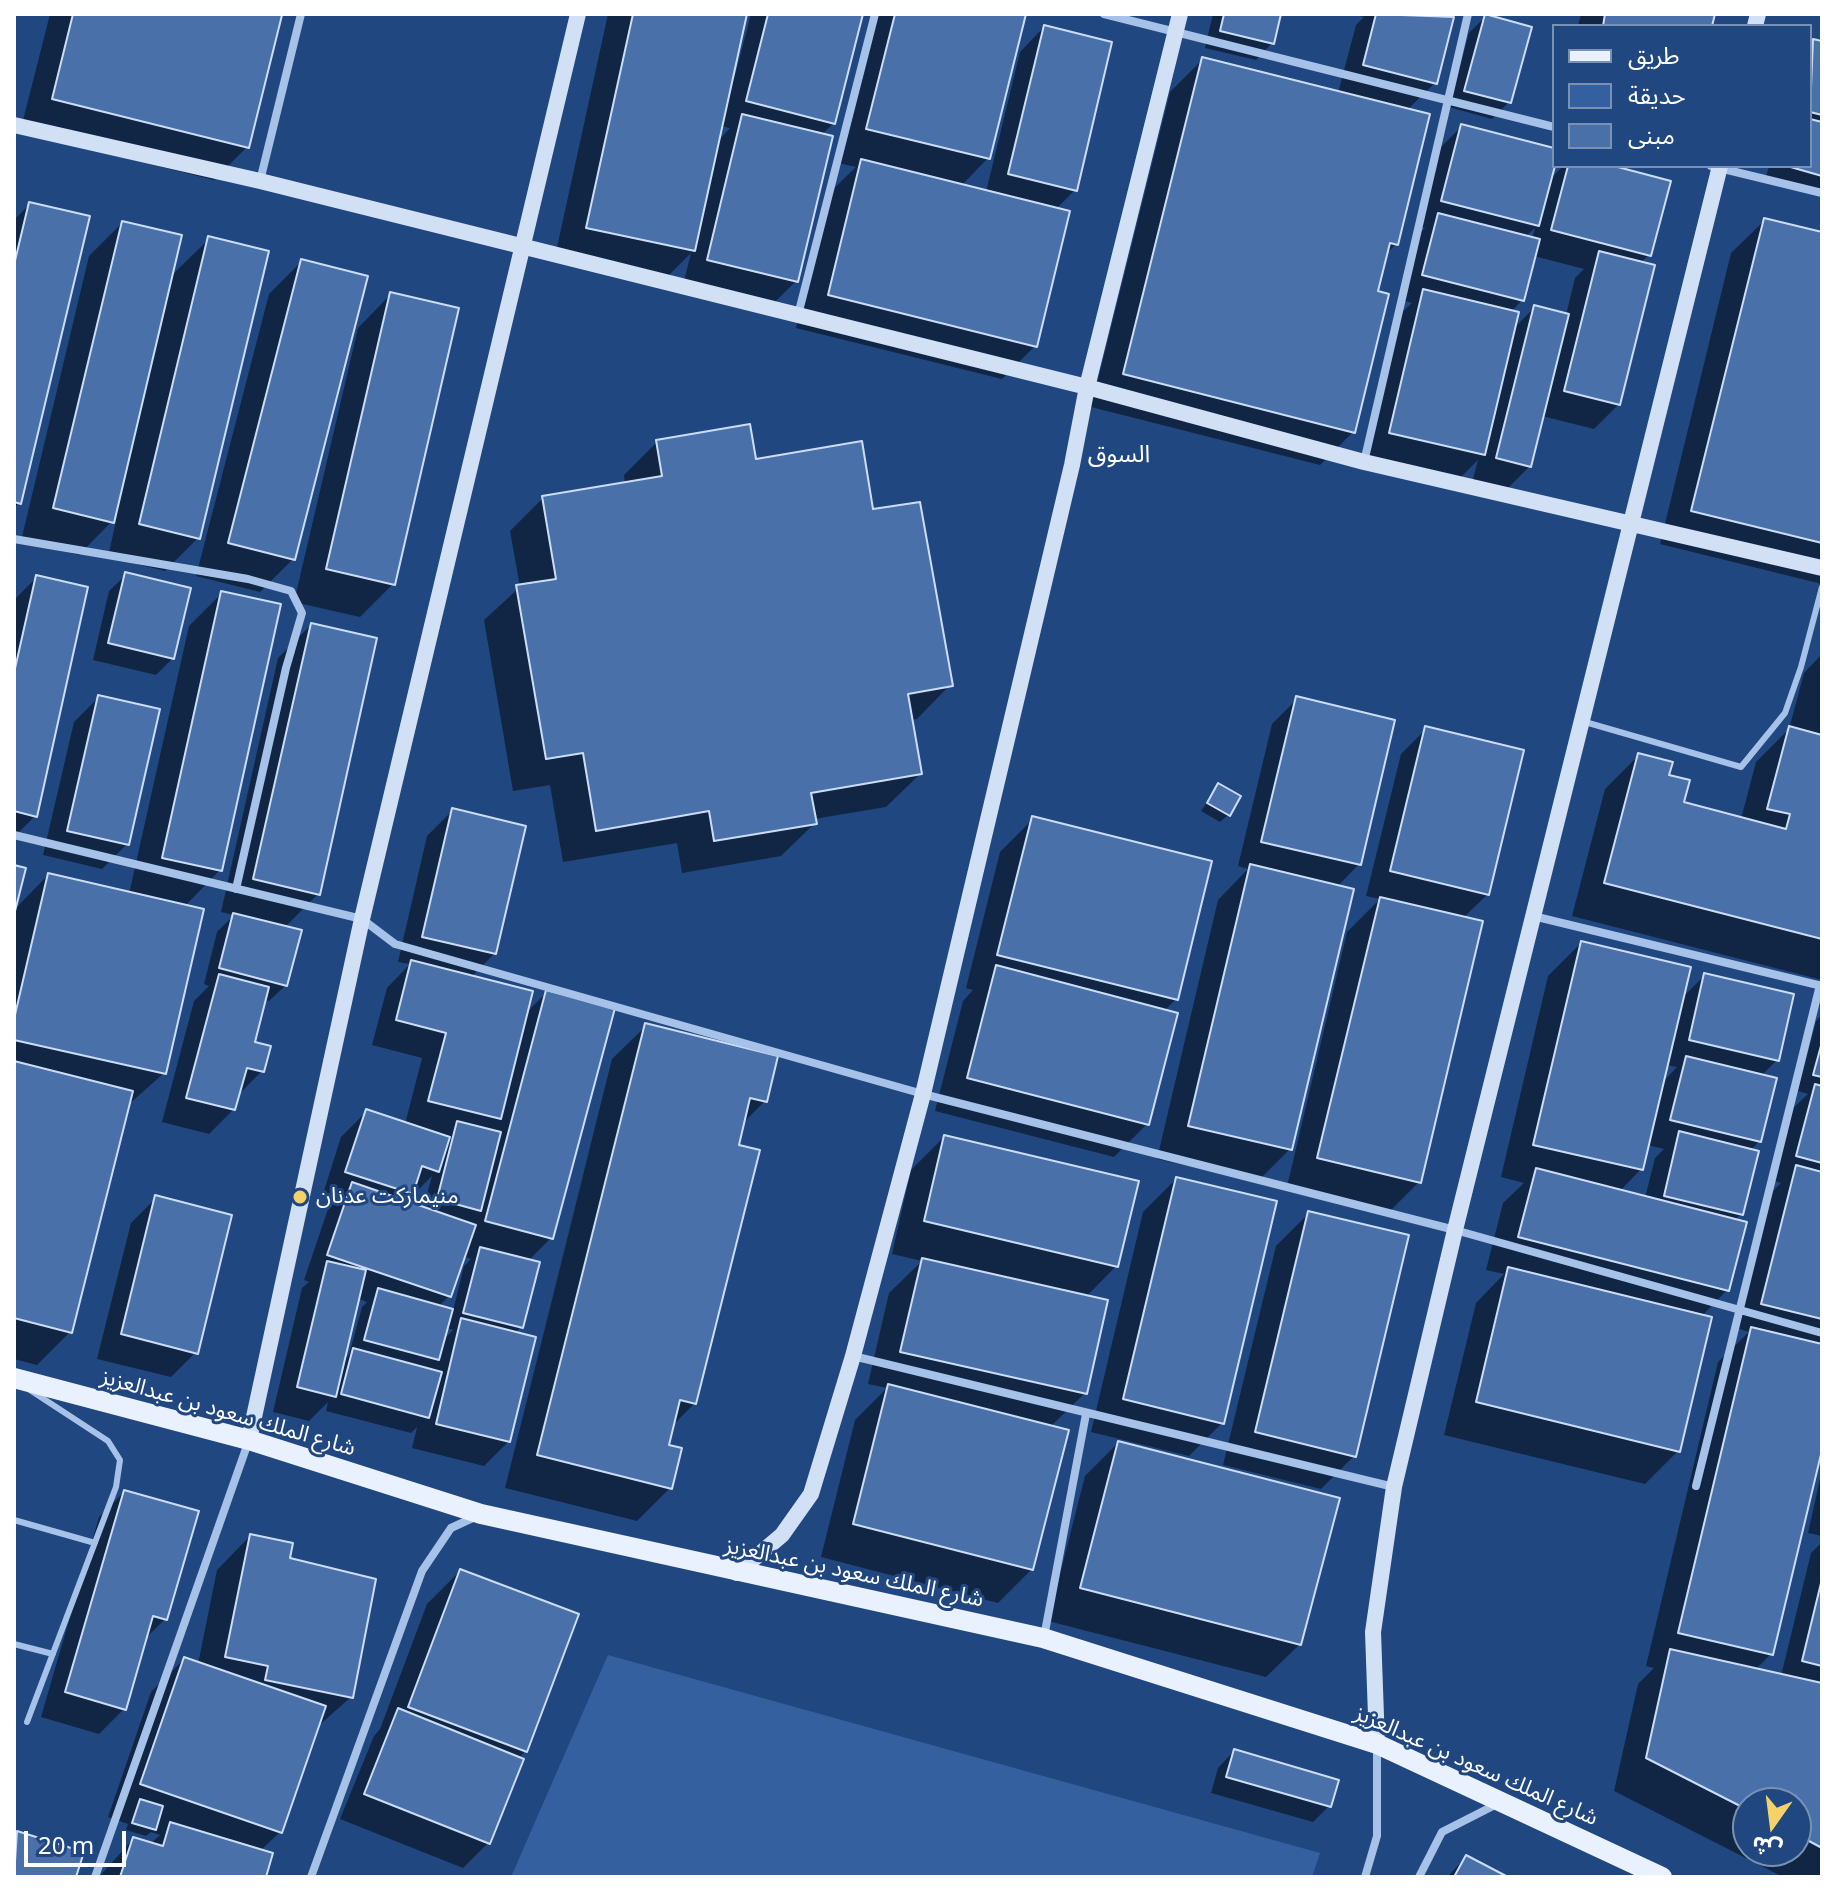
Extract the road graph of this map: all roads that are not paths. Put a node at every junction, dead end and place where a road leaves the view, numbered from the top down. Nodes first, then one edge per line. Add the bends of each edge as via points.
1 (301, 14) edge
2 (578, 14) edge
3 (875, 14) edge
4 (1104, 14) edge
5 (1180, 14) edge
6 (1468, 14) edge
7 (1175, 33) junction
8 (1446, 100) junction
9 (14, 125) edge
10 (1552, 126) edge
11 (1717, 168) edge
12 (1721, 168) edge
13 (260, 181) junction
14 (1822, 193) edge
15 (521, 246) junction
16 (798, 316) junction
17 (1087, 387) junction
18 (1364, 462) junction
19 (1631, 525) junction
20 (14, 539) edge
21 (1822, 568) edge
22 (1822, 587) edge
23 (1582, 721) junction
24 (14, 835) edge
25 (236, 889) junction
26 (1533, 916) junction
27 (362, 919) junction
28 (1821, 985) edge
29 (923, 1094) junction
30 (1455, 1230) junction
31 (1740, 1308) junction
32 (1822, 1333) edge
33 (853, 1356) junction
34 (14, 1379) edge
35 (1086, 1414) junction
36 (249, 1440) junction
37 (1696, 1486) dead end
38 (1394, 1487) junction
39 (481, 1514) junction
40 (14, 1520) edge
41 (95, 1543) junction
42 (737, 1573) junction
43 (1043, 1638) junction
44 (14, 1644) edge
45 (53, 1654) junction
46 (27, 1722) dead end
47 (1377, 1744) junction
48 (1504, 1801) junction
49 (95, 1877) edge
50 (311, 1877) edge
51 (1365, 1877) edge
52 (1419, 1877) edge
53 (1662, 1877) edge

1 - 13 street
2 - 15 street
3 - 16 street
4 - 7 street
5 - 7 street
6 - 8 street
7 - 8 street
7 - 17 street
8 - 10 street
8 - 18 street
9 - 13 street
11 - 19 street
12 - 14 street
13 - 15 street
15 - 16 street
15 - 27 street
16 - 17 street
17 - 18 street
17 - 29 street
18 - 19 street
19 - 21 street
19 - 23 street
20 - 25 street via 291,591 302,613
22 - 23 lane via 1785,713 1741,767
23 - 26 street
24 - 25 street
25 - 27 street
26 - 28 street
26 - 30 street
27 - 29 street via 395,944
27 - 36 street
28 - 31 street
29 - 30 street
29 - 33 street
30 - 31 street
30 - 38 street
31 - 32 street
31 - 37 street
33 - 35 street
33 - 42 street via 811,1494 782,1535
34 - 36 main road, شارع الملك سعود بن عبدالعزيز
34 - 41 lane via 108,1441 120,1460
35 - 38 street
35 - 43 street
36 - 39 main road, شارع الملك سعود بن عبدالعزيز
36 - 49 street
38 - 47 street via 1373,1632
39 - 42 main road, شارع الملك سعود بن عبدالعزيز
39 - 50 street via 451,1528 422,1571
40 - 41 lane
41 - 45 lane
42 - 43 main road, شارع الملك سعود بن عبدالعزيز
43 - 47 main road, شارع الملك سعود بن عبدالعزيز
44 - 45 lane
45 - 46 lane
47 - 48 main road, شارع الملك سعود بن عبدالعزيز
47 - 51 street via 1377,1836
48 - 52 street via 1442,1832
48 - 53 main road, شارع الملك سعود بن عبدالعزيز

